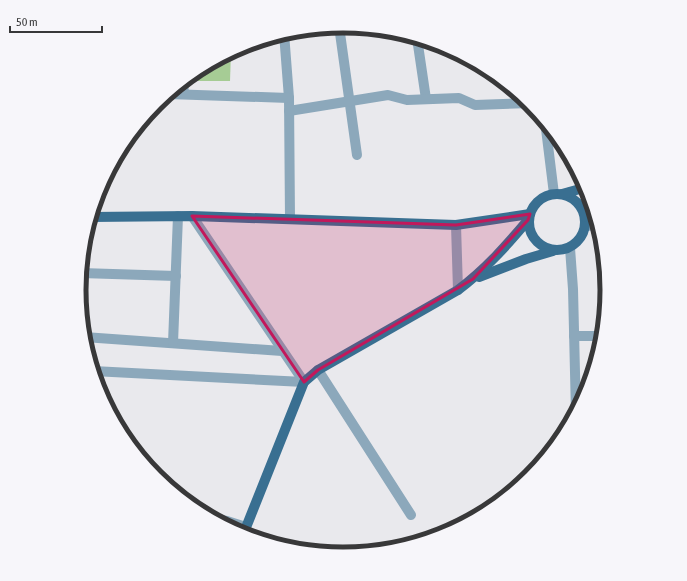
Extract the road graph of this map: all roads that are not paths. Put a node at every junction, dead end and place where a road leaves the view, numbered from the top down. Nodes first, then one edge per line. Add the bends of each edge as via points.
1 (340, 33) edge
2 (284, 40) edge
3 (418, 44) edge
4 (184, 89) edge
5 (178, 94) edge
6 (184, 94) junction
7 (289, 98) junction
8 (426, 99) junction
9 (349, 101) junction
10 (520, 103) edge
11 (289, 111) junction
12 (547, 133) edge
13 (357, 155) dead end
14 (580, 189) edge
15 (558, 194) junction
16 (589, 215) edge
17 (178, 216) junction
18 (192, 216) junction
19 (97, 217) edge
20 (529, 217) junction
21 (290, 219) junction
22 (585, 222) junction
23 (592, 223) edge
24 (456, 225) junction
25 (570, 248) junction
26 (553, 251) junction
27 (87, 273) edge
28 (176, 276) junction
29 (473, 279) junction
30 (458, 290) junction
31 (574, 336) junction
32 (597, 336) edge
33 (90, 337) edge
34 (174, 343) junction
35 (282, 351) junction
36 (318, 370) junction
37 (99, 371) edge
38 (304, 382) junction
39 (576, 400) edge
40 (411, 515) dead end
41 (246, 528) edge

1 - 9 street
2 - 7 street
3 - 8 street
4 - 6 street
5 - 6 street
6 - 7 street
7 - 11 street
8 - 9 street via 407,100 388,95
8 - 10 street via 459,98 475,105
9 - 11 street
9 - 13 street
11 - 21 street
12 - 15 street
14 - 15 main road
15 - 20 main road via 539,200
15 - 22 main road via 571,197 577,202 582,209
16 - 22 main road
17 - 18 main road
17 - 19 main road
17 - 28 street
18 - 21 main road
18 - 35 street
20 - 24 main road
20 - 26 main road via 532,237 541,246
20 - 29 main road via 493,260
21 - 24 main road
22 - 23 street
22 - 25 main road via 580,239
24 - 30 street
25 - 26 main road
25 - 31 street
26 - 29 main road
27 - 28 street
28 - 34 street
29 - 30 main road
30 - 36 main road
31 - 32 street
31 - 39 street
33 - 34 street
34 - 35 street
35 - 38 street
36 - 38 main road
36 - 40 street
37 - 38 street
38 - 41 main road

